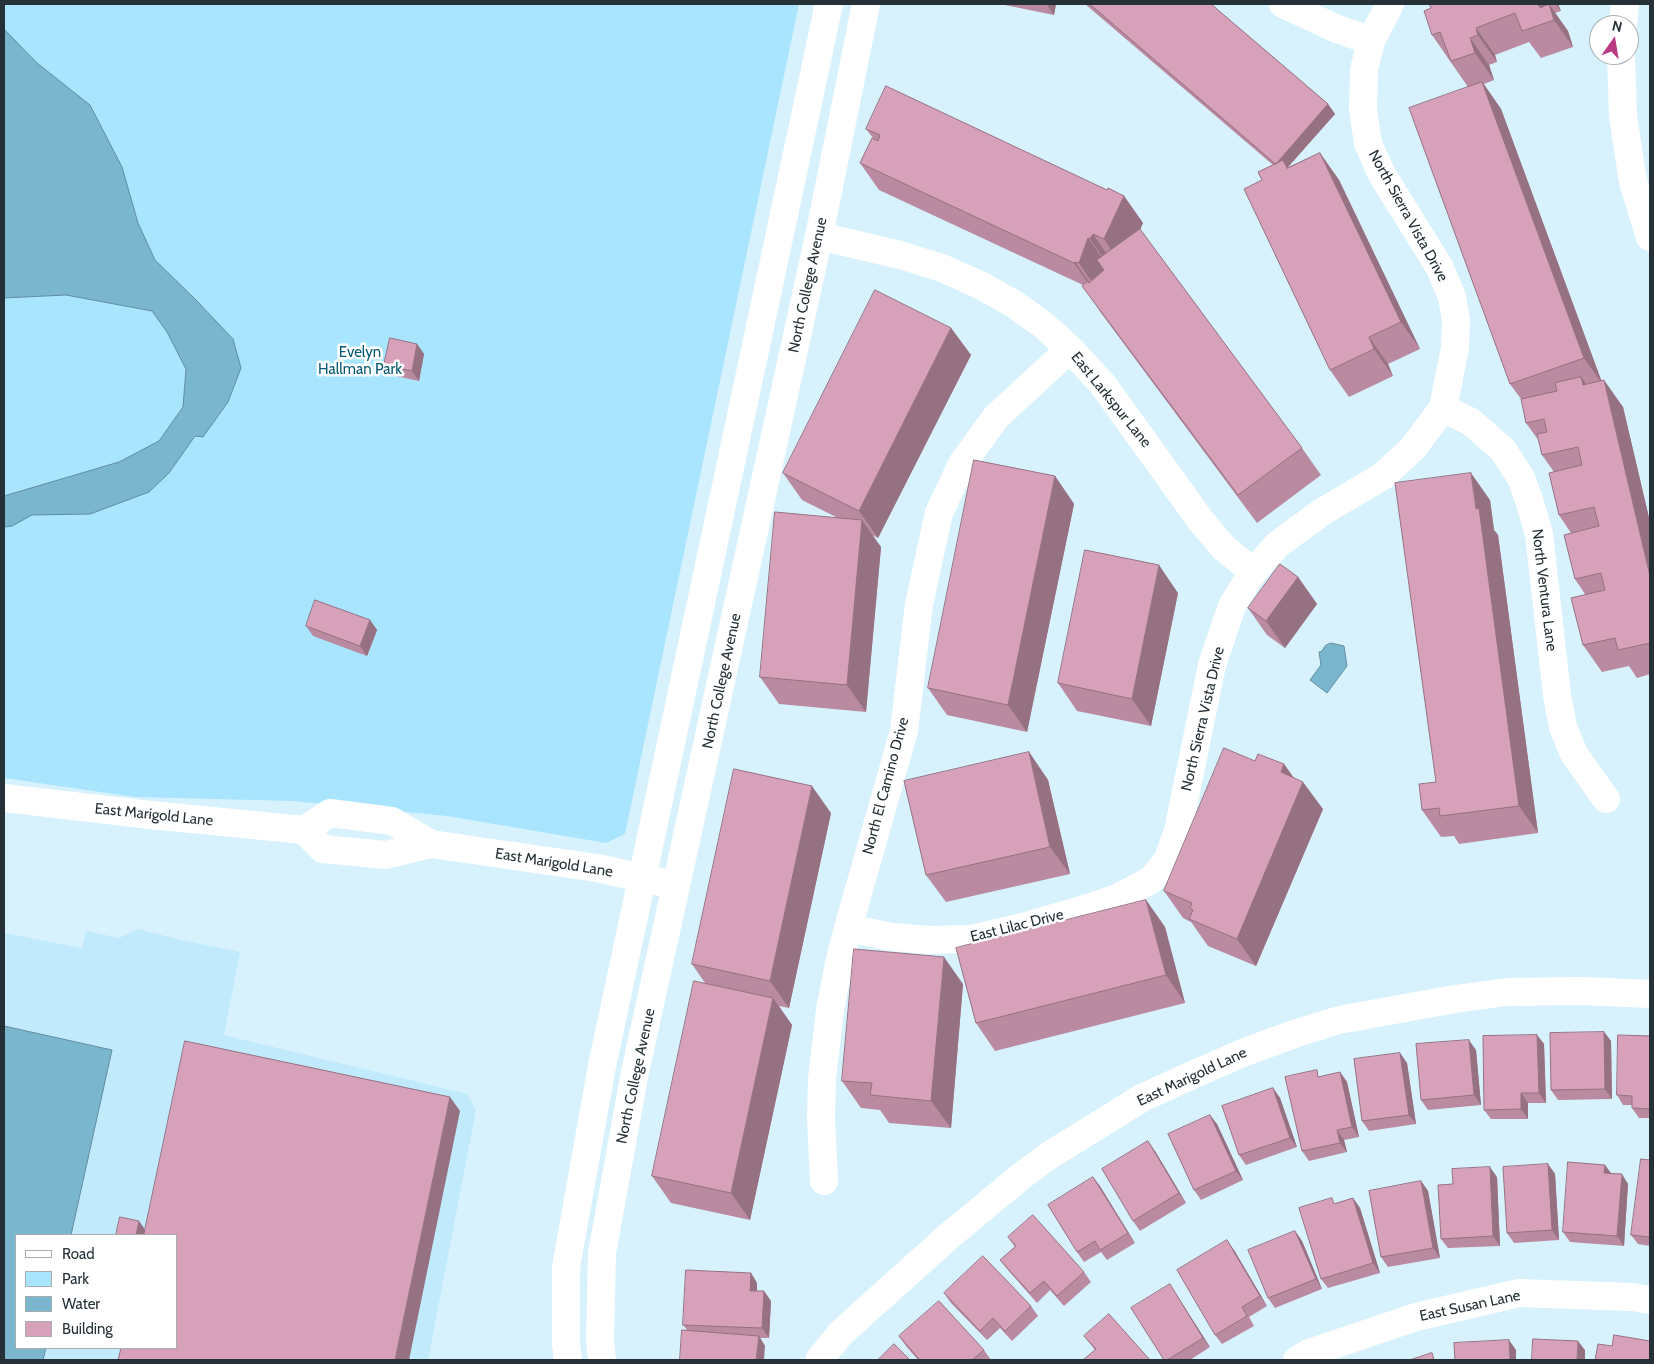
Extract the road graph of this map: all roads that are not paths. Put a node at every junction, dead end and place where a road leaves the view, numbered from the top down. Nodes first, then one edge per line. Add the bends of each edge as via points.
1 (829, 4) edge
2 (866, 4) edge
3 (1283, 4) edge
4 (1390, 4) edge
5 (1371, 41) junction
6 (1621, 65) edge
7 (819, 236) junction
8 (1650, 237) edge
9 (1070, 348) junction
10 (1443, 408) junction
11 (1253, 572) junction
12 (4, 798) edge
13 (1606, 799) dead end
14 (304, 830) junction
15 (431, 844) junction
16 (643, 878) junction
17 (1151, 880) joint
18 (677, 885) junction
19 (848, 928) junction
20 (1650, 994) edge
21 (824, 1181) dead end
22 (1650, 1300) edge
23 (568, 1360) edge
24 (602, 1360) edge
25 (819, 1360) edge
26 (1297, 1360) edge

1 - 16 street
2 - 7 street, North College Avenue
3 - 5 street
4 - 5 street, North Sierra Vista Drive
5 - 10 street, North Sierra Vista Drive via 1364,70 1363,110 1368,143 1381,172 1440,268 1452,298 1456,320 1455,348
6 - 8 street via 1623,116 1633,182
7 - 9 street, East Larkspur Lane via 942,268 1014,304
7 - 18 street, North College Avenue
9 - 11 street, East Larkspur Lane via 1104,386 1201,521 1224,548
9 - 19 street, North El Camino Drive via 996,417 962,464 939,513 919,604 904,731
10 - 11 street, North Sierra Vista Drive via 1413,448 1383,476 1322,512 1278,545
10 - 13 street, North Ventura Lane via 1471,422 1503,450 1520,478 1539,534 1557,695 1564,727 1574,754
11 - 17 street, North Sierra Vista Drive via 1232,606 1212,665 1178,831 1167,862
12 - 14 street, East Marigold Lane
14 - 15 street, East Marigold Lane via 323,849 386,854
14 - 15 street, East Marigold Lane via 330,814 338,814 392,821
15 - 16 street, East Marigold Lane via 597,868
16 - 18 street, East Marigold Lane
16 - 23 street via 602,1066 566,1267
17 - 19 street, East Lilac Drive via 1117,898 1088,908 971,939 892,937
18 - 24 street, North College Avenue via 635,1072 602,1253
19 - 21 street, North El Camino Drive via 830,1010 822,1079
20 - 25 street, East Marigold Lane via 1516,992 1455,999 1339,1020 1245,1052 1190,1076 1142,1098 1024,1174 948,1236 841,1333
22 - 26 street, East Susan Lane via 1519,1294 1416,1317 1309,1353

